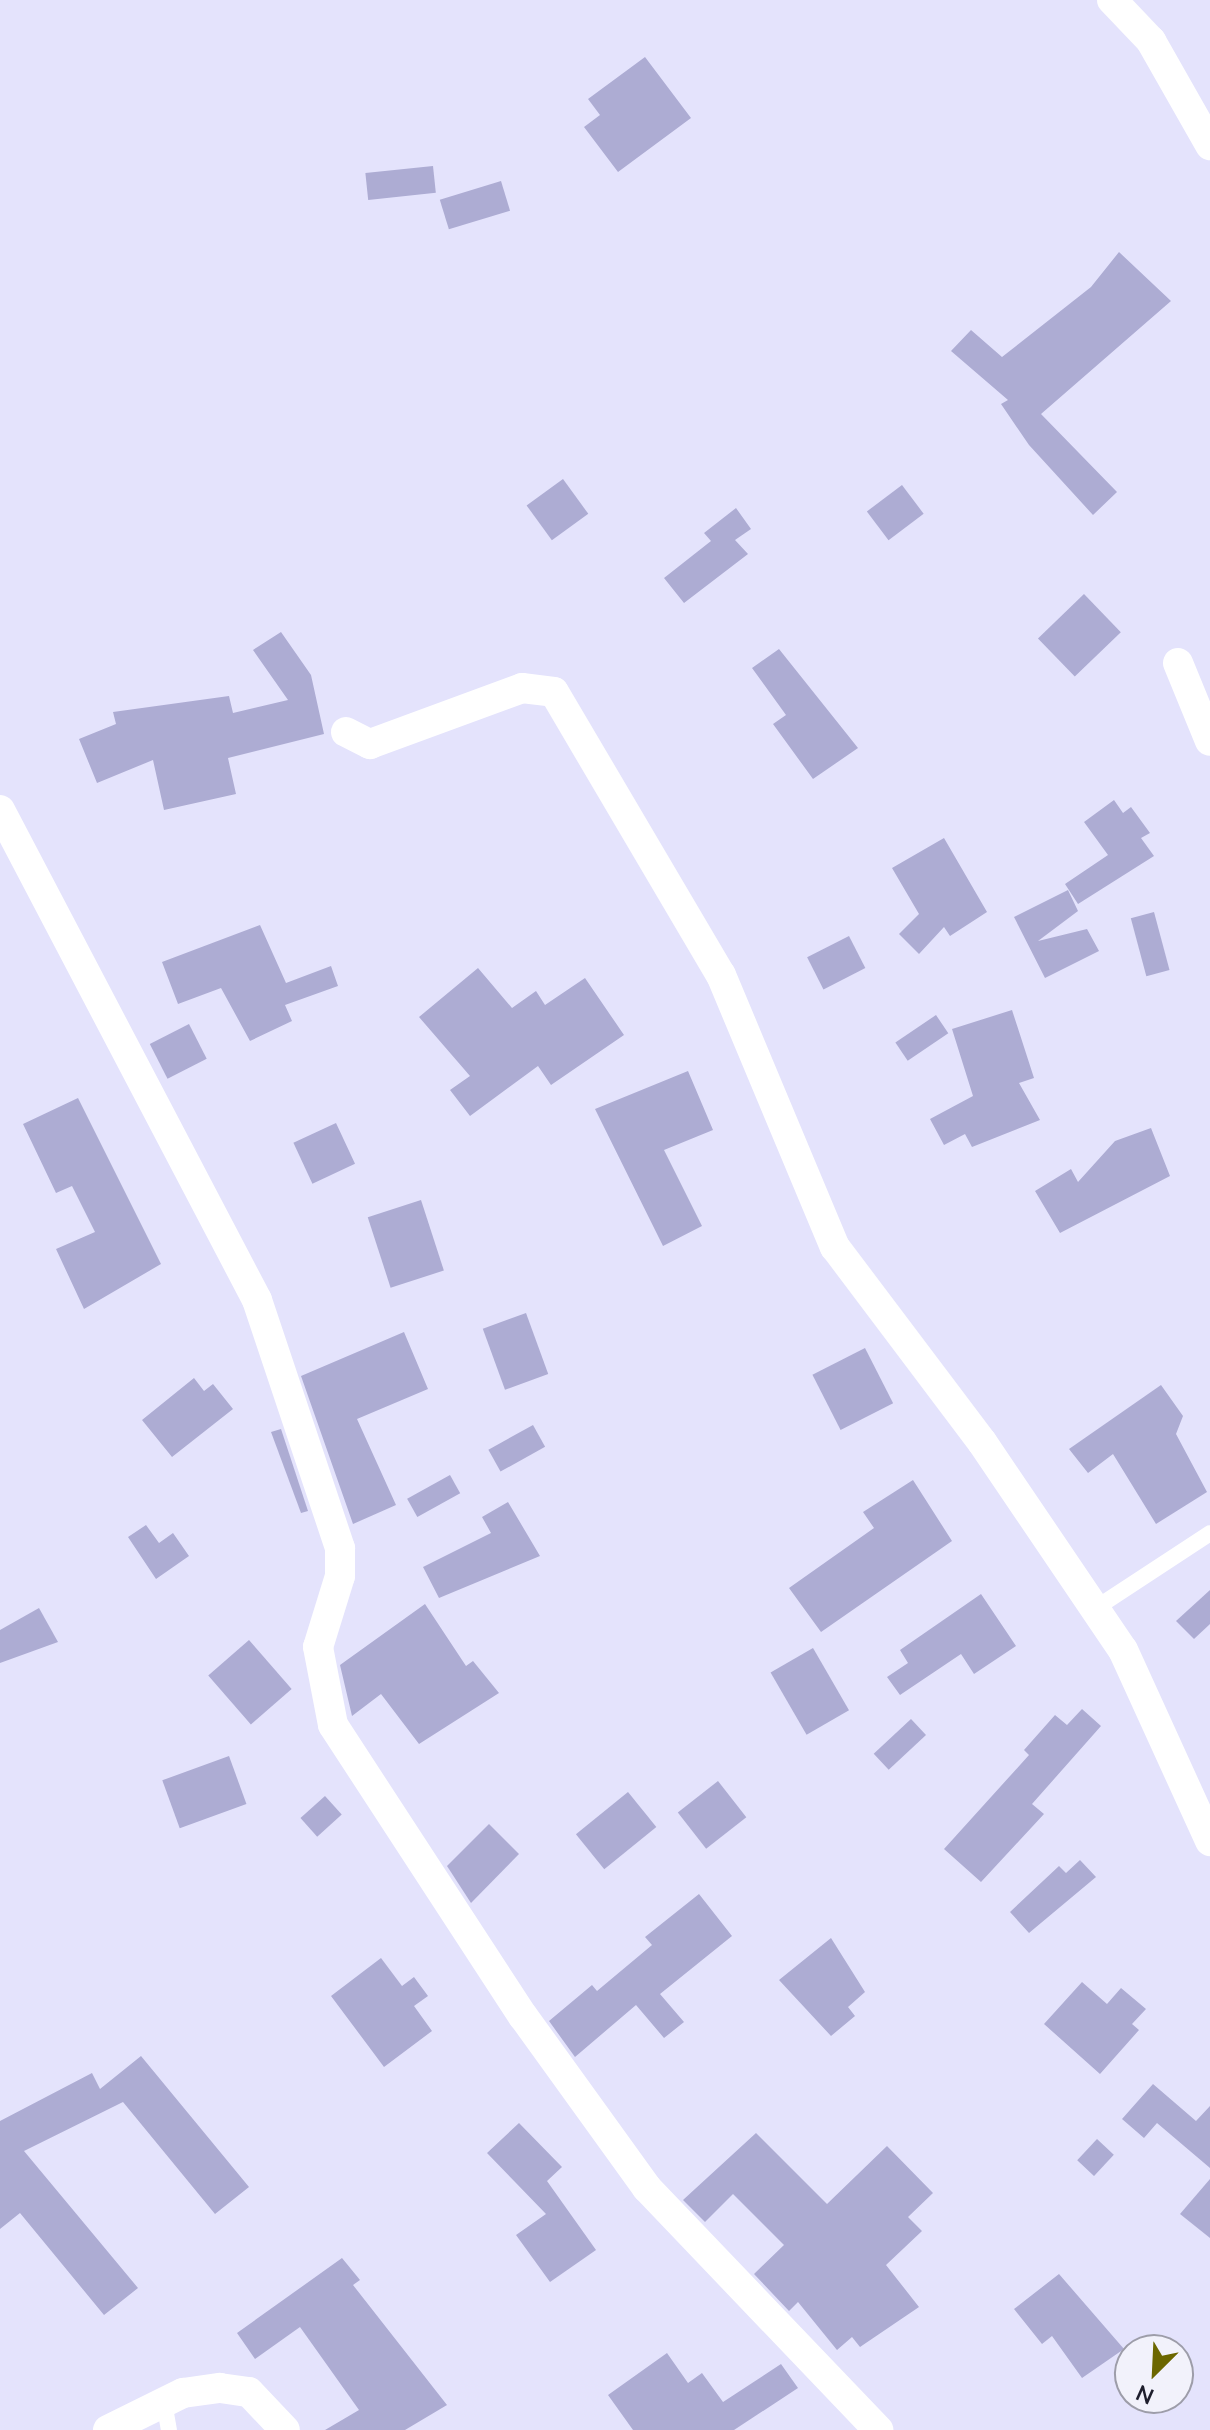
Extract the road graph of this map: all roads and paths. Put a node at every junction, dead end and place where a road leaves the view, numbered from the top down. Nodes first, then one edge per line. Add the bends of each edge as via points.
1 (1112, 0) edge
2 (1210, 145) edge
3 (1178, 663) dead end
4 (346, 732) dead end
5 (1210, 741) edge
6 (0, 810) edge
7 (1210, 1533) edge
8 (1096, 1608) junction
9 (1210, 1841) edge
10 (166, 2416) edge
11 (108, 2430) edge
12 (285, 2430) edge
13 (878, 2430) edge

1 - 2 street via 1151,41
3 - 5 street
4 - 8 street via 370,744 522,688 554,692 721,975 835,1247
6 - 13 street via 257,1300 340,1548 340,1576 318,1647 333,1725 523,2016 647,2188
7 - 8 lane
8 - 9 street via 1171,1745
10 - 11 street
10 - 12 street via 220,2388 249,2392

